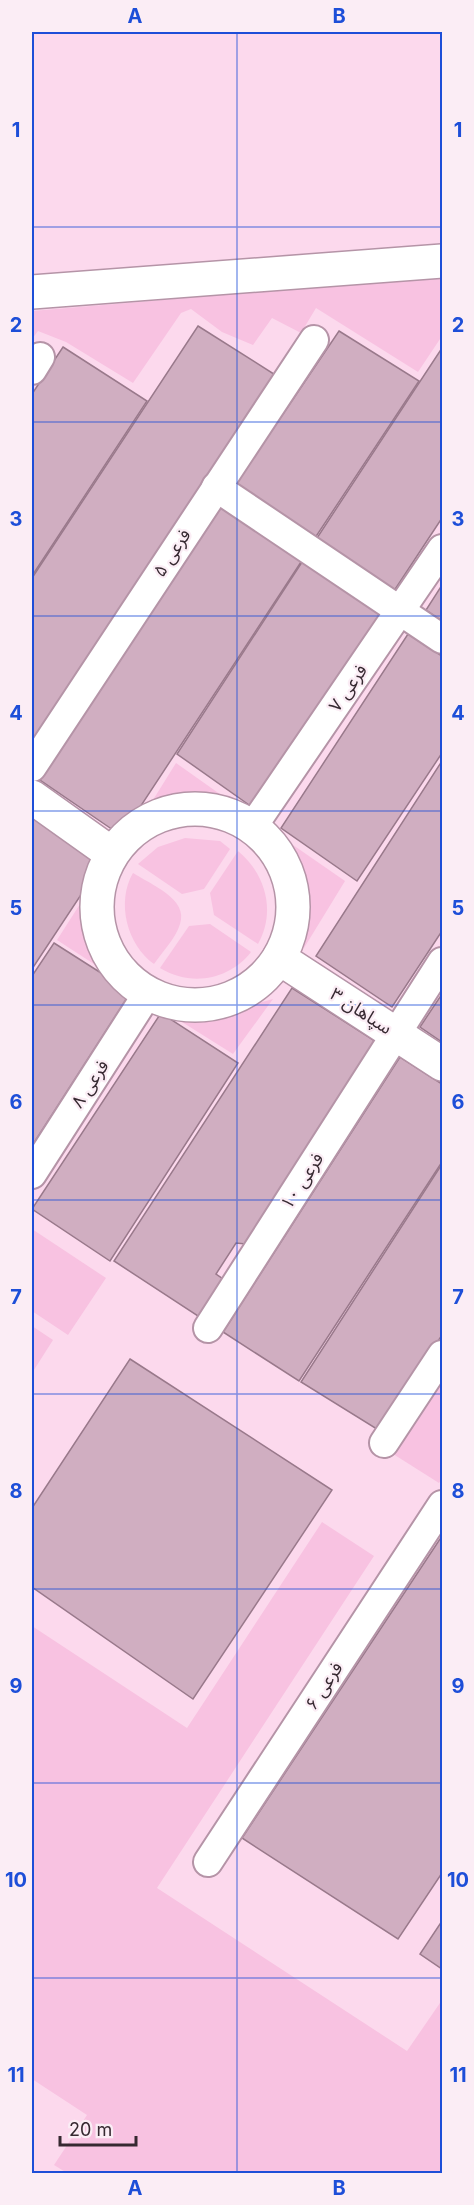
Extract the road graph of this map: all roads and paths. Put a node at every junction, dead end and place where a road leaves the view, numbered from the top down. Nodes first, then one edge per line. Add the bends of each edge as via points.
1 (442, 261) edge
2 (32, 292) edge
3 (314, 340) dead end
4 (216, 487) junction
5 (442, 549) edge
6 (400, 612) junction
7 (442, 639) edge
8 (32, 768) edge
9 (32, 797) edge
10 (253, 826) junction
11 (112, 854) junction
12 (279, 958) junction
13 (442, 962) edge
14 (148, 993) junction
15 (396, 1034) junction
16 (442, 1064) edge
17 (32, 1174) edge
18 (208, 1328) dead end
19 (442, 1355) edge
20 (384, 1443) dead end
21 (441, 1509) edge
22 (208, 1862) dead end

1 - 2 street
3 - 4 street, فرعی ۵
4 - 6 street
4 - 8 street, فرعی ۵
5 - 6 street, فرعی ۷
6 - 7 street
6 - 10 street, فرعی ۷
9 - 11 street
10 - 11 street via 224,813 193,808 161,814 134,830
10 - 12 street via 274,847 288,873 293,902 291,931
11 - 14 street via 99,884 97,916 105,947 123,974
12 - 14 street via 260,981 225,1000 205,1005 176,1004
12 - 15 street, سپاهان ۳
13 - 15 street, فرعی ۱۰
14 - 17 street, فرعی ۸
15 - 16 street, سپاهان ۳
15 - 18 street, فرعی ۱۰
19 - 20 street
21 - 22 street, فرعی ۶

